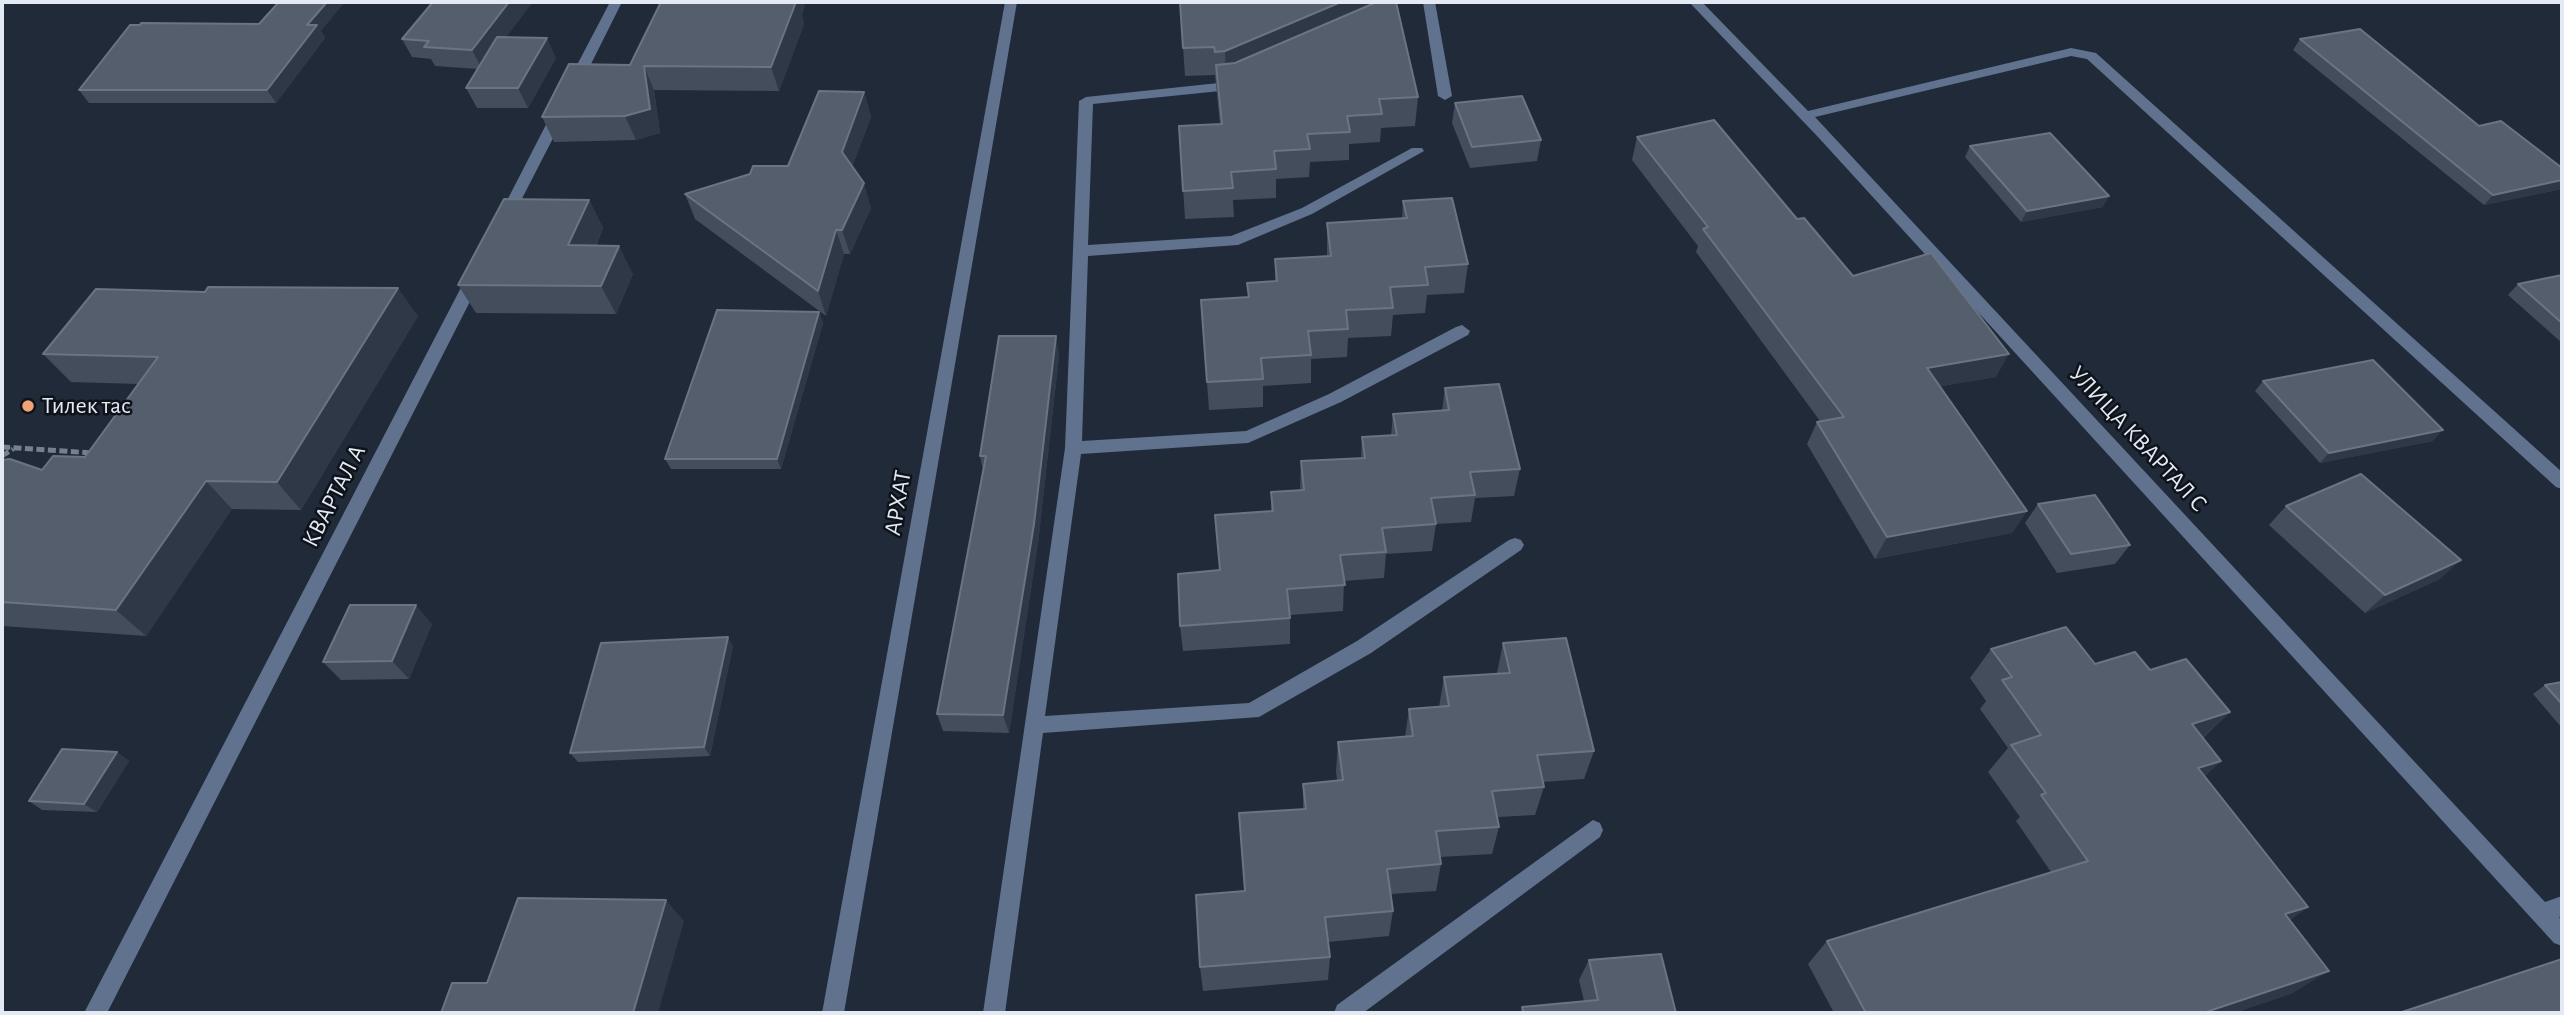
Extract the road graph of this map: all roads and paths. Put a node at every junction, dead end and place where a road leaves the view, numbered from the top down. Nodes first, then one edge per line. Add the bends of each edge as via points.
1 (616, 2) edge
2 (1011, 2) edge
3 (1429, 2) edge
4 (1695, 2) edge
5 (1254, 75) edge
6 (1445, 96) dead end
7 (1803, 116) junction
8 (1416, 151) dead end
9 (495, 236) edge
10 (1079, 251) junction
11 (482, 261) edge
12 (1462, 331) dead end
13 (2, 447) edge
14 (1073, 448) junction
15 (13, 449) junction
16 (93, 453) edge
17 (2, 456) edge
18 (2562, 482) edge
19 (1515, 545) dead end
20 (1033, 725) junction
21 (1593, 830) dead end
22 (2552, 909) edge
23 (2562, 936) edge
24 (95, 1013) edge
25 (833, 1013) edge
26 (994, 1013) edge
27 (1345, 1013) edge

1 - 9 street
2 - 25 street, АРХАТ
3 - 6 street
4 - 7 street, УЛИЦА КВАРТАЛ С
5 - 10 street via 1230,86 1086,102
7 - 18 street via 2071,52 2091,56
7 - 22 street, УЛИЦА КВАРТАЛ С
8 - 10 street via 1307,211 1233,241
10 - 14 street
11 - 24 street, КВАРТАЛ А
12 - 14 street via 1248,438
13 - 15 path
14 - 20 street
15 - 16 path
15 - 17 path
19 - 20 street via 1364,647 1252,711
20 - 26 street
21 - 27 street
22 - 23 street, УЛИЦА КВАРТАЛ С

